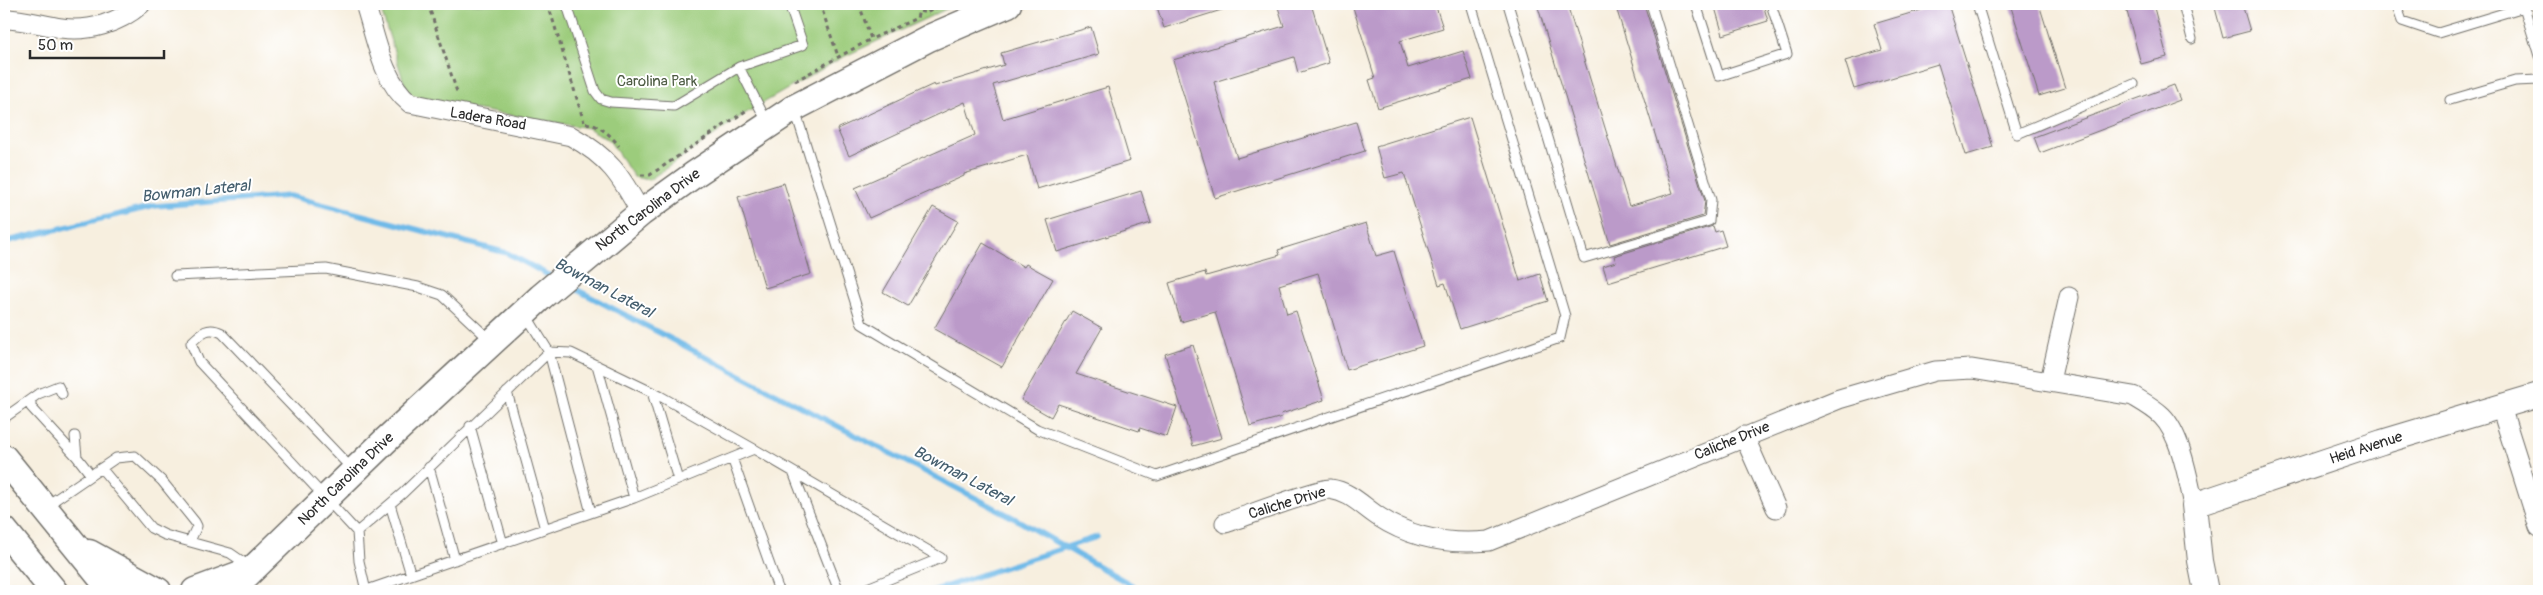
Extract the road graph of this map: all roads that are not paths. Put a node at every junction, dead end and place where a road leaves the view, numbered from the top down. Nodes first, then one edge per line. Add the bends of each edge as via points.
1 (141, 4) edge
2 (365, 4) edge
3 (572, 4) edge
4 (789, 4) edge
5 (1008, 4) edge
6 (1471, 4) edge
7 (1508, 4) edge
8 (1651, 4) edge
9 (1696, 4) edge
10 (1771, 4) edge
11 (1977, 4) edge
12 (2183, 4) edge
13 (2396, 4) edge
14 (2523, 5) edge
15 (4, 19) edge
16 (2192, 39) dead end
17 (2539, 56) edge
18 (739, 66) junction
19 (2539, 80) edge
20 (2134, 84) dead end
21 (2450, 100) dead end
22 (794, 108) junction
23 (768, 125) junction
24 (641, 213) junction
25 (175, 276) dead end
26 (2069, 297) dead end
27 (532, 305) junction
28 (492, 342) junction
29 (549, 352) junction
30 (597, 365) junction
31 (2050, 381) junction
32 (507, 392) junction
33 (652, 392) junction
34 (62, 394) dead end
35 (2539, 395) edge
36 (31, 399) junction
37 (2501, 407) junction
38 (4, 418) edge
39 (470, 426) junction
40 (75, 436) dead end
41 (1744, 436) junction
42 (754, 449) junction
43 (4, 458) edge
44 (78, 458) junction
45 (732, 458) junction
46 (429, 467) junction
47 (101, 468) junction
48 (354, 471) junction
49 (793, 472) junction
50 (91, 475) junction
51 (678, 480) junction
52 (326, 498) junction
53 (634, 498) junction
54 (390, 504) junction
55 (2194, 505) junction
56 (44, 507) junction
57 (1776, 508) dead end
58 (591, 513) junction
59 (1225, 523) dead end
60 (2539, 527) edge
61 (545, 529) junction
62 (4, 530) edge
63 (357, 532) junction
64 (190, 541) junction
65 (503, 544) junction
66 (74, 545) junction
67 (455, 560) junction
68 (253, 569) junction
69 (411, 575) junction
70 (54, 591) edge
71 (112, 591) edge
72 (158, 591) edge
73 (195, 591) edge
74 (230, 591) edge
75 (365, 591) edge
76 (779, 591) edge
77 (839, 591) edge
78 (860, 591) edge
79 (2206, 591) edge

1 - 15 street via 96,27 62,28
2 - 24 street, Ladera Road via 391,82 410,103 571,136 594,148 608,162
3 - 18 lane via 567,5 595,91 601,99 674,106
4 - 18 lane via 803,45
5 - 22 main road, North Carolina Drive via 929,38
6 - 22 lane via 1565,316 1560,338 1157,476 1037,430 862,324
7 - 8 lane via 1584,258 1709,221 1711,200
9 - 10 lane via 1719,76 1787,54
11 - 20 lane via 2017,134
12 - 16 lane
13 - 14 lane via 2402,21 2438,32
14 - 17 lane
18 - 23 lane
19 - 21 lane via 2515,80
22 - 23 main road, North Carolina Drive
23 - 24 main road, North Carolina Drive
24 - 27 main road, North Carolina Drive
25 - 28 lane via 326,269 418,287 442,295
26 - 31 street
27 - 28 main road, North Carolina Drive
27 - 29 lane
28 - 48 main road, North Carolina Drive
29 - 30 lane via 571,353
29 - 32 lane
29 - 58 lane
30 - 33 lane
30 - 53 lane
31 - 41 street, Caliche Drive via 1972,370 1935,371 1838,399
31 - 55 street, Caliche Drive via 2133,396 2158,412 2176,440
32 - 39 lane
32 - 61 lane
33 - 42 lane
33 - 51 lane
34 - 36 lane via 58,386
35 - 37 street, Heid Avenue
36 - 38 lane
36 - 44 lane via 31,407
37 - 55 street, Heid Avenue via 2382,442
37 - 60 street
39 - 46 lane
39 - 65 lane
40 - 44 lane
41 - 57 street
41 - 59 street, Caliche Drive via 1488,540 1468,543 1423,538 1378,517 1350,494 1328,488
42 - 45 lane
42 - 49 lane
43 - 56 main road
44 - 50 lane
45 - 51 lane
45 - 76 lane
46 - 54 lane
46 - 67 lane
47 - 50 lane
47 - 64 lane via 151,528
47 - 64 lane via 116,458 135,456 144,463 196,522
48 - 52 main road, North Carolina Drive
48 - 52 lane via 222,333 213,329 203,330 191,343 199,362
49 - 77 lane
49 - 78 lane via 941,558
50 - 56 lane
51 - 53 lane
52 - 63 lane
52 - 68 main road, North Carolina Drive
53 - 58 lane
54 - 63 lane
54 - 69 lane
55 - 79 street
56 - 66 main road
58 - 61 lane
61 - 65 lane
62 - 70 main road
63 - 75 lane
64 - 68 lane via 230,553
65 - 67 lane
66 - 71 main road
66 - 72 main road
67 - 69 lane
68 - 73 main road
68 - 74 main road, North Carolina Drive
69 - 75 lane

